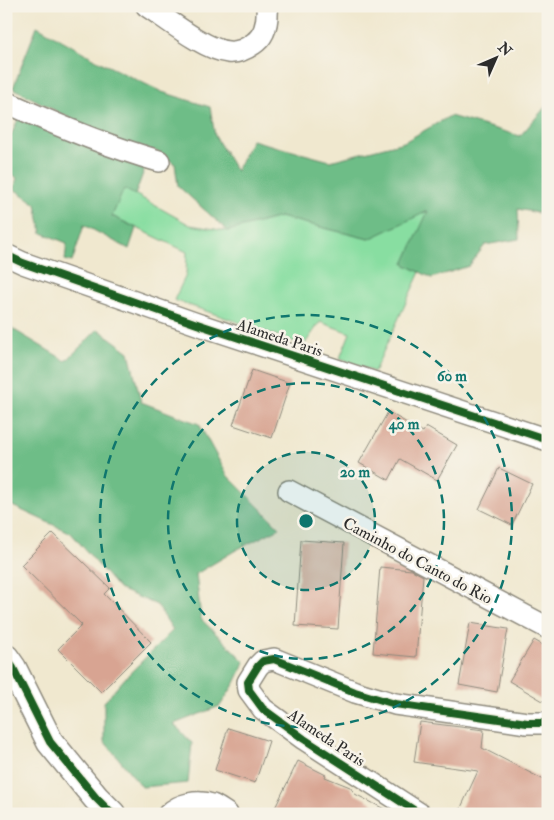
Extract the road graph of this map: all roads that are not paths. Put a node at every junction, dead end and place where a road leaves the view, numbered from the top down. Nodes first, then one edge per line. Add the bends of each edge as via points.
1 (147, 6) edge
2 (267, 6) edge
3 (6, 102) edge
4 (159, 161) dead end
5 (6, 255) edge
6 (548, 440) edge
7 (289, 491) dead end
8 (548, 628) edge
9 (6, 658) edge
10 (548, 723) edge
11 (112, 814) edge
12 (168, 814) edge
13 (227, 814) edge
14 (420, 814) edge

1 - 2 street via 215,49 229,52 245,50 257,42 268,18
3 - 4 street via 114,147
5 - 6 street, Alameda Paris via 196,324
7 - 8 street, Caminho do Canto do Rio
9 - 11 street via 50,742
10 - 14 street, Alameda Paris via 527,723 395,704 355,692 274,659 263,660 248,682 249,690 263,709
12 - 13 street via 185,805 196,804 212,805

